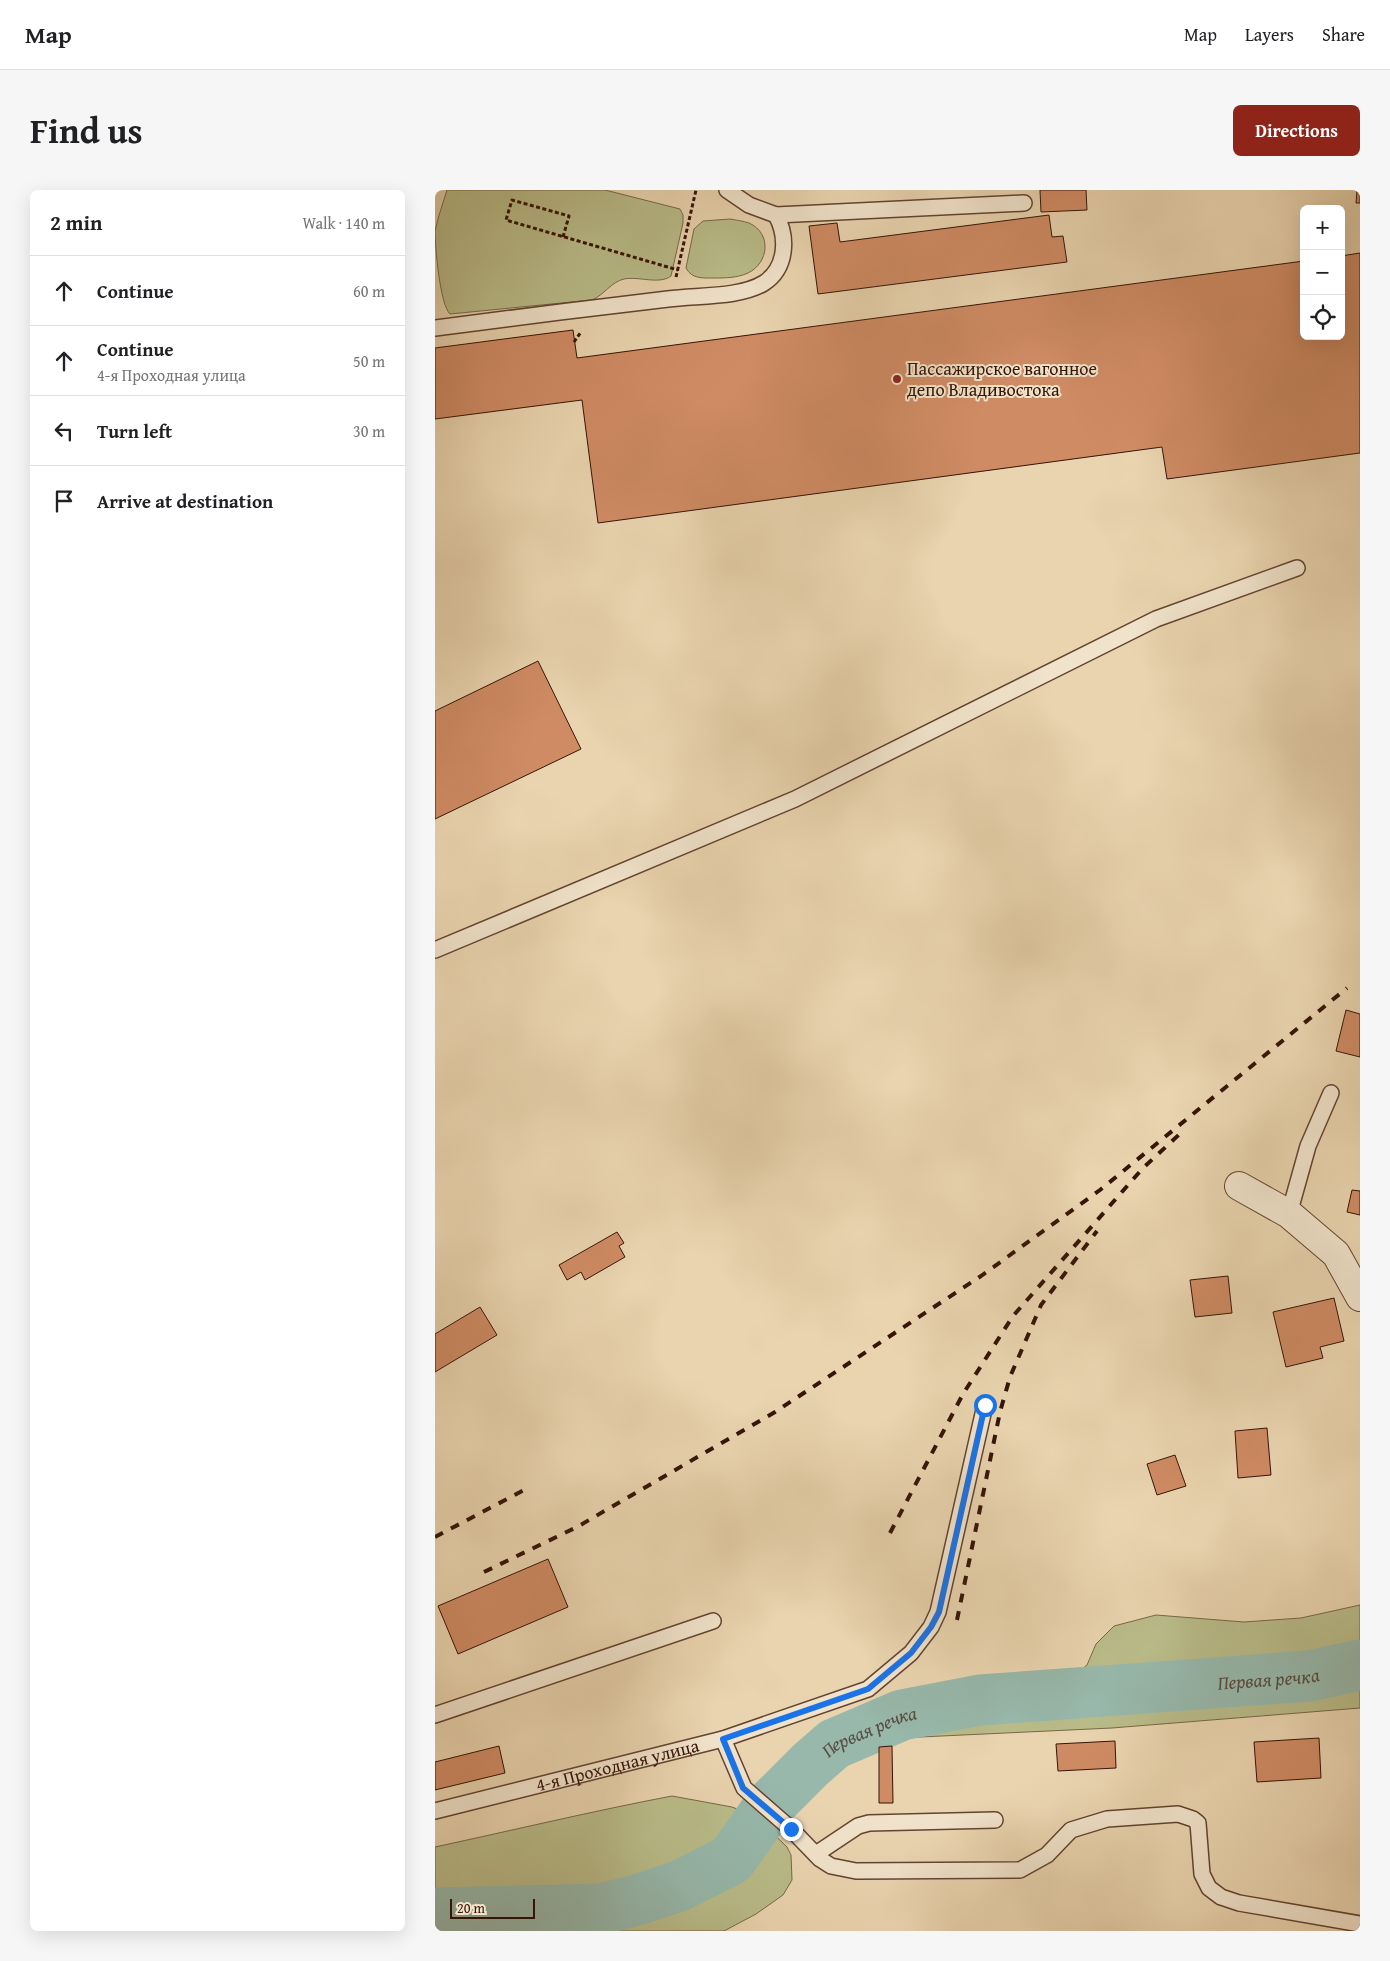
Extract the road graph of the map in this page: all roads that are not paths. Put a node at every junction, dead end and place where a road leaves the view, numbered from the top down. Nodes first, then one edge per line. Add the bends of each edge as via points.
1 (727, 190) edge
2 (1024, 203) dead end
3 (777, 215) junction
4 (435, 328) edge
5 (1297, 568) dead end
6 (435, 950) edge
7 (1331, 1093) dead end
8 (1239, 1186) dead end
9 (1289, 1214) junction
10 (1360, 1297) edge
11 (985, 1405) dead end
12 (713, 1621) dead end
13 (436, 1712) edge
14 (723, 1739) junction
15 (435, 1811) edge
16 (995, 1820) dead end
17 (816, 1854) junction
18 (1360, 1924) edge

1 - 3 lane via 749,205
2 - 3 lane
3 - 4 lane via 784,242 781,264 765,282 741,292
5 - 6 lane via 1156,619 795,799
7 - 9 lane via 1308,1146
8 - 9 street
9 - 10 street via 1336,1254
11 - 14 lane, 4-я Проходная улица via 939,1612 922,1640 868,1689
12 - 13 lane
14 - 15 lane, 4-я Проходная улица
14 - 17 lane via 743,1788
16 - 17 lane via 869,1823 858,1826
17 - 18 lane via 831,1866 856,1871 1020,1870 1047,1855 1071,1830 1107,1819 1178,1814 1193,1818 1198,1823 1203,1874 1209,1888 1221,1897

